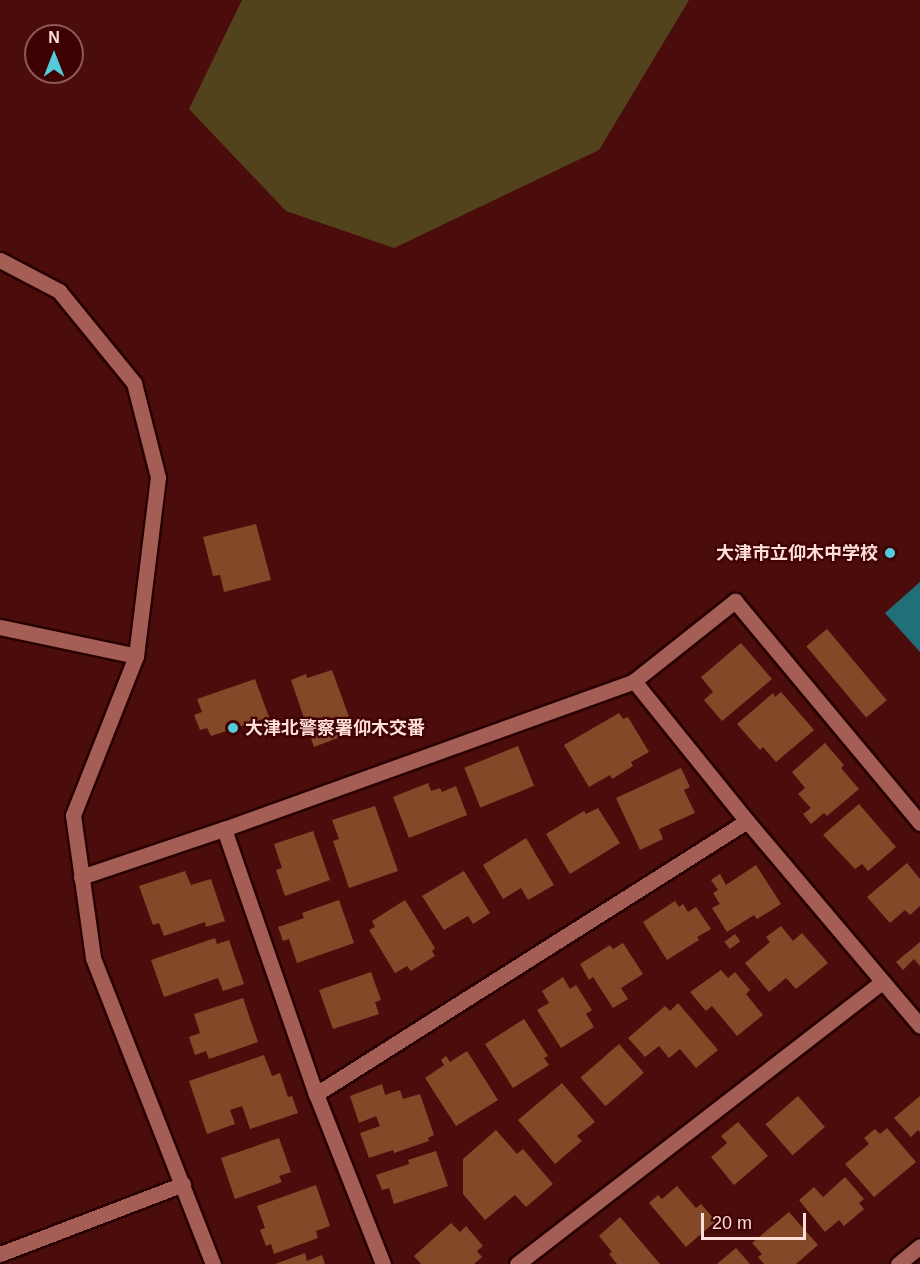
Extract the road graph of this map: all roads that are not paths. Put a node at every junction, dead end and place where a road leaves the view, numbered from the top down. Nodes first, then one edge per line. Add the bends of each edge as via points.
1 (0, 260) edge
2 (0, 627) edge
3 (136, 656) junction
4 (634, 681) junction
5 (747, 821) junction
6 (920, 823) edge
7 (224, 829) junction
8 (81, 877) junction
9 (882, 982) junction
10 (920, 1026) edge
11 (316, 1094) junction
12 (183, 1184) junction
13 (920, 1246) edge
14 (0, 1254) edge
15 (213, 1264) edge
16 (383, 1264) edge
17 (517, 1264) edge
18 (898, 1264) edge

1 - 3 street via 59,291 134,383 158,477
2 - 3 street
3 - 8 street via 73,815
4 - 5 street
4 - 6 street via 735,601
4 - 7 street
5 - 9 street
5 - 11 street
7 - 8 street
7 - 11 street
8 - 12 street via 93,958
9 - 10 street
9 - 17 street
11 - 16 street
12 - 14 street
12 - 15 street
13 - 18 street

